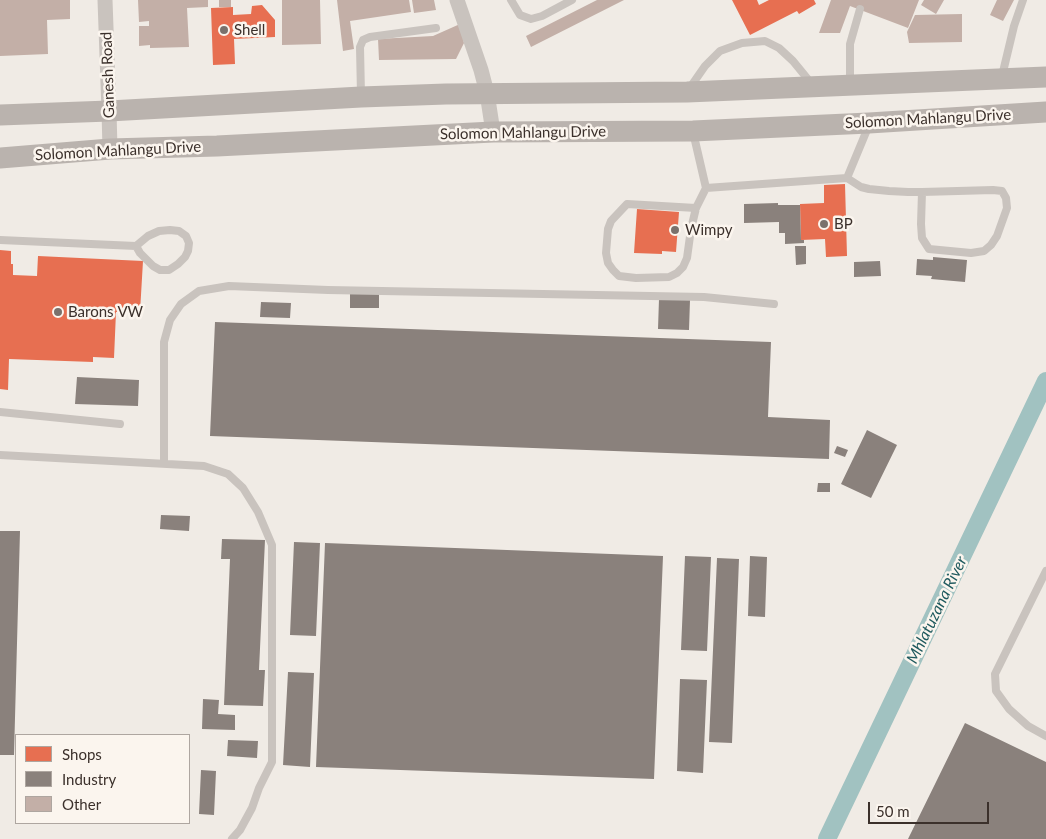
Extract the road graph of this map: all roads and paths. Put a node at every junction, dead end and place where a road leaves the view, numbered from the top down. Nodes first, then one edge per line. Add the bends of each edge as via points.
1 (105, 0) edge
2 (457, 0) edge
3 (511, 0) edge
4 (572, 0) edge
5 (1023, 0) edge
6 (860, 9) dead end
7 (436, 28) dead end
8 (1046, 77) edge
9 (1002, 78) junction
10 (850, 85) junction
11 (814, 87) junction
12 (686, 92) junction
13 (487, 93) junction
14 (361, 97) junction
15 (110, 111) junction
16 (1046, 112) edge
17 (0, 115) edge
18 (869, 123) junction
19 (693, 130) junction
20 (493, 132) junction
21 (110, 149) junction
22 (0, 158) edge
23 (847, 178) junction
24 (706, 188) junction
25 (922, 192) junction
26 (696, 208) junction
27 (0, 240) edge
28 (136, 246) junction
29 (774, 304) dead end
30 (0, 412) edge
31 (120, 424) dead end
32 (0, 455) edge
33 (164, 464) junction
34 (1046, 570) edge
35 (1046, 736) edge
36 (232, 839) edge

1 - 15 street, Ganesh Road
2 - 13 street
3 - 4 lane via 520,15 531,19
5 - 9 lane
6 - 10 lane via 850,44
7 - 14 lane via 363,40 360,47
8 - 9 main road
9 - 10 main road
10 - 11 main road
11 - 12 main road
11 - 12 lane via 793,61 765,41 742,42 720,51
12 - 13 main road
13 - 14 main road
13 - 20 street
14 - 15 main road
15 - 17 main road
15 - 21 street, Ganesh Road
16 - 18 main road, Solomon Mahlangu Drive
18 - 19 main road, Solomon Mahlangu Drive
18 - 23 lane
19 - 20 main road, Solomon Mahlangu Drive
19 - 24 lane
20 - 21 main road, Solomon Mahlangu Drive
21 - 22 main road, Solomon Mahlangu Drive
23 - 24 lane
23 - 25 lane via 869,189
24 - 26 lane
25 - 25 lane via 1002,191 1006,208 991,245 984,251 971,252 929,249 922,238
26 - 26 lane via 687,258 677,273 669,277 636,278 619,276 613,270 606,253 608,229 627,204
27 - 28 lane
28 - 28 lane via 148,236 170,230 179,231 190,243 185,258 169,270 152,266
29 - 33 lane via 704,298 229,286 199,291 182,304 170,320 164,342
30 - 31 lane
32 - 33 lane
33 - 36 lane via 204,466 228,474 243,488 258,512 272,545 272,762 252,808
34 - 35 lane via 995,674 996,691 1009,709 1028,726

